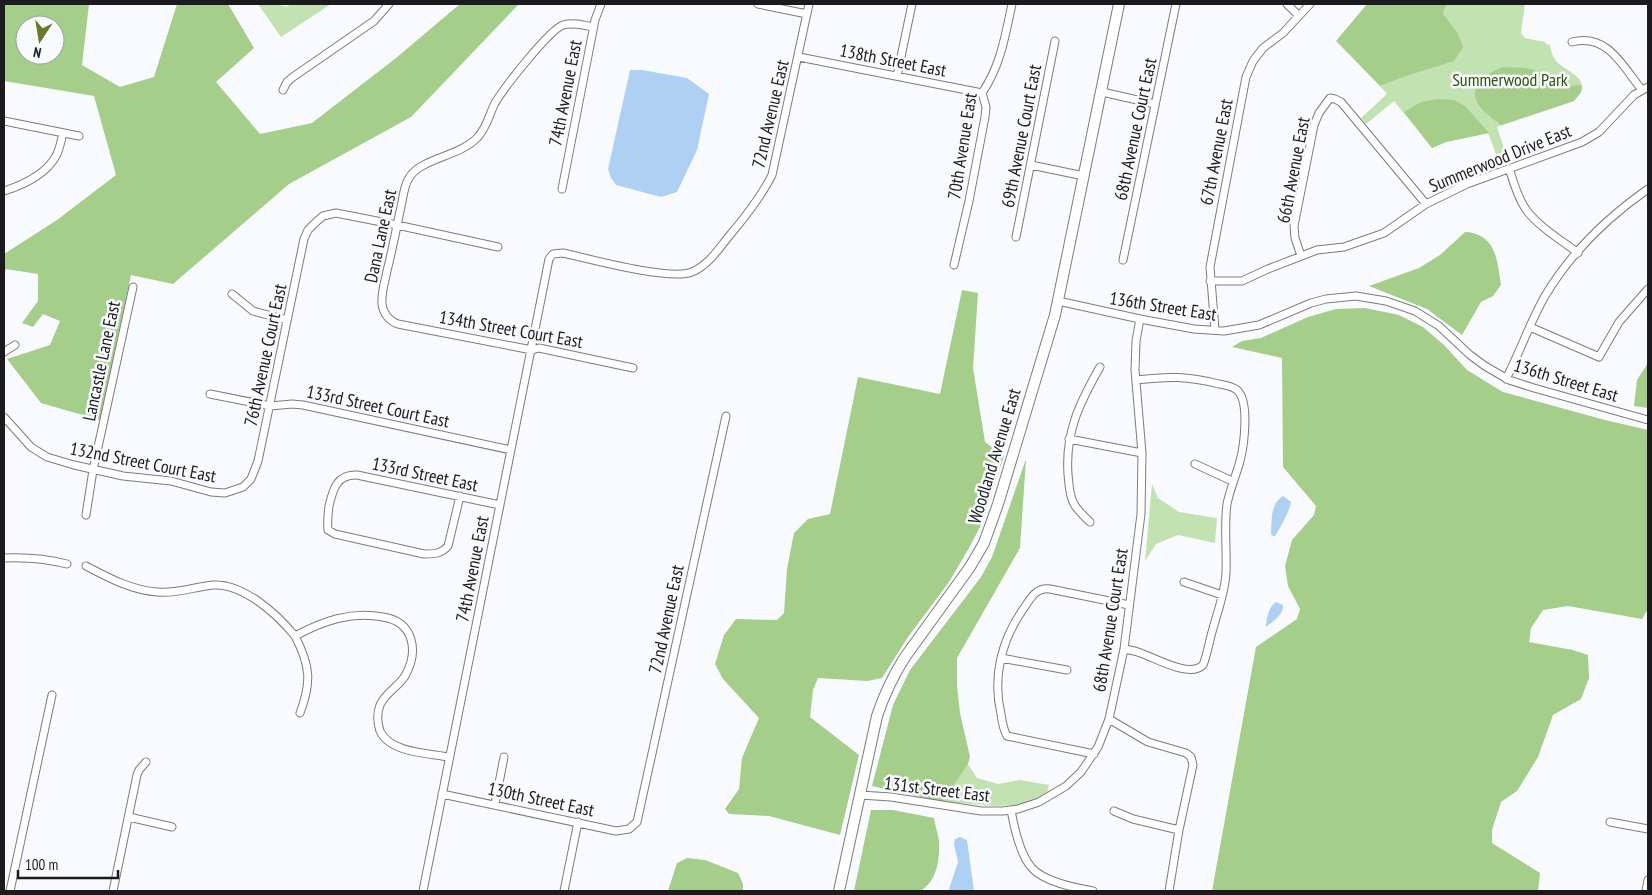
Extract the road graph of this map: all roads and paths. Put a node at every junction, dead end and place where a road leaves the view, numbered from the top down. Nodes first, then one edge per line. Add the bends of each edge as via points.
1 (389, 4) edge
2 (600, 4) edge
3 (758, 4) edge
4 (809, 4) edge
5 (912, 4) edge
6 (1012, 4) edge
7 (1119, 4) edge
8 (1176, 4) edge
9 (1287, 4) edge
10 (1310, 4) edge
11 (807, 14) junction
12 (1299, 16) junction
13 (593, 27) junction
14 (1055, 41) dead end
15 (1572, 42) dead end
16 (799, 56) junction
17 (897, 76) junction
18 (1645, 88) edge
19 (282, 90) dead end
20 (1102, 92) junction
21 (982, 93) junction
22 (1155, 104) junction
23 (4, 121) edge
24 (63, 133) junction
25 (79, 136) dead end
26 (1031, 165) junction
27 (1509, 168) junction
28 (1084, 176) junction
29 (562, 189) dead end
30 (1648, 189) edge
31 (4, 191) edge
32 (1426, 204) junction
33 (397, 224) junction
34 (1016, 237) dead end
35 (498, 247) dead end
36 (1578, 253) junction
37 (553, 254) joint
38 (1301, 256) junction
39 (1123, 260) dead end
40 (954, 265) dead end
41 (1210, 282) junction
42 (133, 287) dead end
43 (1648, 289) edge
44 (232, 294) dead end
45 (1058, 302) junction
46 (386, 315) joint
47 (1140, 319) junction
48 (287, 320) junction
49 (1530, 327) junction
50 (1215, 330) junction
51 (15, 344) dead end
52 (532, 350) junction
53 (4, 352) edge
54 (1100, 367) dead end
55 (633, 368) dead end
56 (1506, 379) junction
57 (1136, 380) junction
58 (210, 394) dead end
59 (270, 406) junction
60 (726, 416) dead end
61 (4, 417) edge
62 (1648, 420) edge
63 (1069, 439) junction
64 (510, 450) junction
65 (1142, 454) junction
66 (1195, 464) dead end
67 (93, 470) junction
68 (1232, 481) junction
69 (233, 491) joint
70 (460, 496) junction
71 (500, 505) junction
72 (86, 515) dead end
73 (1090, 522) dead end
74 (4, 558) edge
75 (67, 564) dead end
76 (86, 566) dead end
77 (1184, 582) dead end
78 (1222, 595) junction
79 (1129, 605) junction
80 (295, 636) junction
81 (1124, 649) junction
82 (1001, 658) junction
83 (1067, 670) dead end
84 (52, 695) dead end
85 (300, 713) dead end
86 (1110, 719) junction
87 (1094, 754) junction
88 (449, 757) junction
89 (504, 757) dead end
90 (146, 762) dead end
91 (442, 794) junction
92 (860, 795) junction
93 (495, 804) junction
94 (1011, 810) junction
95 (1114, 811) dead end
96 (129, 817) junction
97 (578, 822) junction
98 (1610, 822) dead end
99 (172, 827) dead end
100 (632, 827) joint
101 (1648, 829) edge
102 (1179, 830) junction
103 (1648, 880) edge
104 (10, 891) edge
105 (113, 891) edge
106 (422, 891) edge
107 (564, 891) edge
108 (839, 891) edge
109 (1093, 891) edge
110 (1169, 891) edge
111 (1646, 891) edge

1 - 19 street via 374,21 293,77
2 - 13 street, 74th Avenue East
3 - 11 street
4 - 11 street, 72nd Avenue East
5 - 17 street
6 - 21 street, 70th Avenue East via 1002,55
7 - 20 street, Woodland Avenue East
8 - 22 street, 68th Avenue Court East
9 - 12 street
10 - 12 street, 67th Avenue East
11 - 16 street, 72nd Avenue East
12 - 41 street, 67th Avenue East via 1263,48 1246,77 1216,228
13 - 29 street, 74th Avenue East
13 - 33 street, Dana Lane East via 573,24 558,27 508,84 476,140 411,174
14 - 26 street, 69th Avenue Court East
15 - 18 street via 1590,41 1606,48
16 - 17 street, 138th Street East
16 - 37 street, 72nd Avenue East via 772,175 748,214 700,268 687,274 666,274 563,253
17 - 21 street, 138th Street East
18 - 27 street, Summerwood Drive East via 1589,138
20 - 22 street
20 - 28 street, Woodland Avenue East
21 - 40 street, 70th Avenue East via 985,118
22 - 39 street, 68th Avenue Court East
23 - 24 street
24 - 25 street
24 - 31 street via 56,155 47,167 29,181
26 - 28 street
26 - 34 street, 69th Avenue Court East
27 - 32 street, Summerwood Drive East
27 - 36 street via 1525,208
28 - 45 street, Woodland Avenue East
30 - 36 street via 1611,218
32 - 38 street, Summerwood Drive East via 1384,233 1344,247 1317,250
32 - 38 street, 66th Avenue East via 1341,102 1330,98 1314,124 1294,226
33 - 35 street
33 - 46 street, Dana Lane East via 383,293 382,306
33 - 48 street, 76th Avenue Court East via 336,213 320,219 304,239
36 - 49 street via 1544,297
37 - 52 street, 74th Avenue East via 549,259
38 - 41 street, Summerwood Drive East via 1242,281
41 - 50 street, 67th Avenue East
42 - 67 street, Lancastle Lane East
43 - 49 street via 1618,322 1599,357
44 - 48 street via 253,310
45 - 47 street, 136th Street East
45 - 92 street, Woodland Avenue East via 984,543 966,574 913,644 889,686 877,716
46 - 52 street, 134th Street Court East via 398,324
47 - 50 street, 136th Street East
47 - 57 street, 68th Avenue Court East via 1135,351
48 - 59 street, 76th Avenue Court East
49 - 56 street
50 - 56 street, 136th Street East via 1259,326 1326,299 1370,298 1400,305 1430,319 1484,366
51 - 53 street
52 - 55 street, 134th Street Court East via 539,348
52 - 64 street, 74th Avenue East
54 - 63 street via 1080,404
56 - 62 street, 136th Street East
57 - 65 street, 68th Avenue Court East
57 - 68 street via 1181,377 1239,391 1244,410 1244,436 1240,462
58 - 59 street, 133rd Street Court East
59 - 64 street, 133rd Street Court East via 303,405
59 - 69 street, 76th Avenue Court East via 255,470 247,483
60 - 100 street, 72nd Avenue East via 642,801 637,822
61 - 67 street, 132nd Street Court East via 38,452
63 - 65 street
63 - 73 street via 1071,496
64 - 71 street, 74th Avenue East
65 - 79 street, 68th Avenue Court East via 1141,514
66 - 68 street
67 - 69 street, 132nd Street Court East via 171,481 211,492
67 - 72 street, Lancastle Lane East
68 - 78 street via 1226,517 1226,573
70 - 70 street, 133rd Street East via 448,546 444,551 433,554 328,530 327,518 335,485 351,474
70 - 71 street, 133rd Street East
71 - 88 street, 74th Avenue East
74 - 75 street
76 - 80 street via 120,583 146,591 178,592 219,585 232,589 265,605
77 - 78 street
78 - 81 street via 1200,668 1178,668
79 - 81 street, 68th Avenue Court East
79 - 82 street via 1044,588 1036,591 1016,618
80 - 85 street via 308,667 308,682
80 - 88 street via 323,622 360,615 386,617 407,629 411,656 405,675 381,703 379,728 394,746
81 - 86 street, 68th Avenue Court East
82 - 83 street
82 - 87 street via 998,696 1006,734 1012,738
84 - 104 street
86 - 87 street, 68th Avenue Court East
86 - 102 street via 1148,742 1189,756 1193,765
87 - 94 street, 68th Avenue Court East via 1066,786 1039,802
88 - 91 street, 74th Avenue East
89 - 93 street
90 - 96 street via 138,770
91 - 93 street, 130th Street East
91 - 106 street, 74th Avenue East
92 - 94 street, 131st Street East via 966,810
92 - 108 street, Woodland Avenue East
93 - 97 street, 130th Street East
94 - 109 street via 1019,842 1030,867 1045,877
95 - 102 street
96 - 99 street
96 - 105 street
97 - 100 street, 130th Street East via 616,830
97 - 107 street
98 - 101 street
102 - 110 street
103 - 111 street

